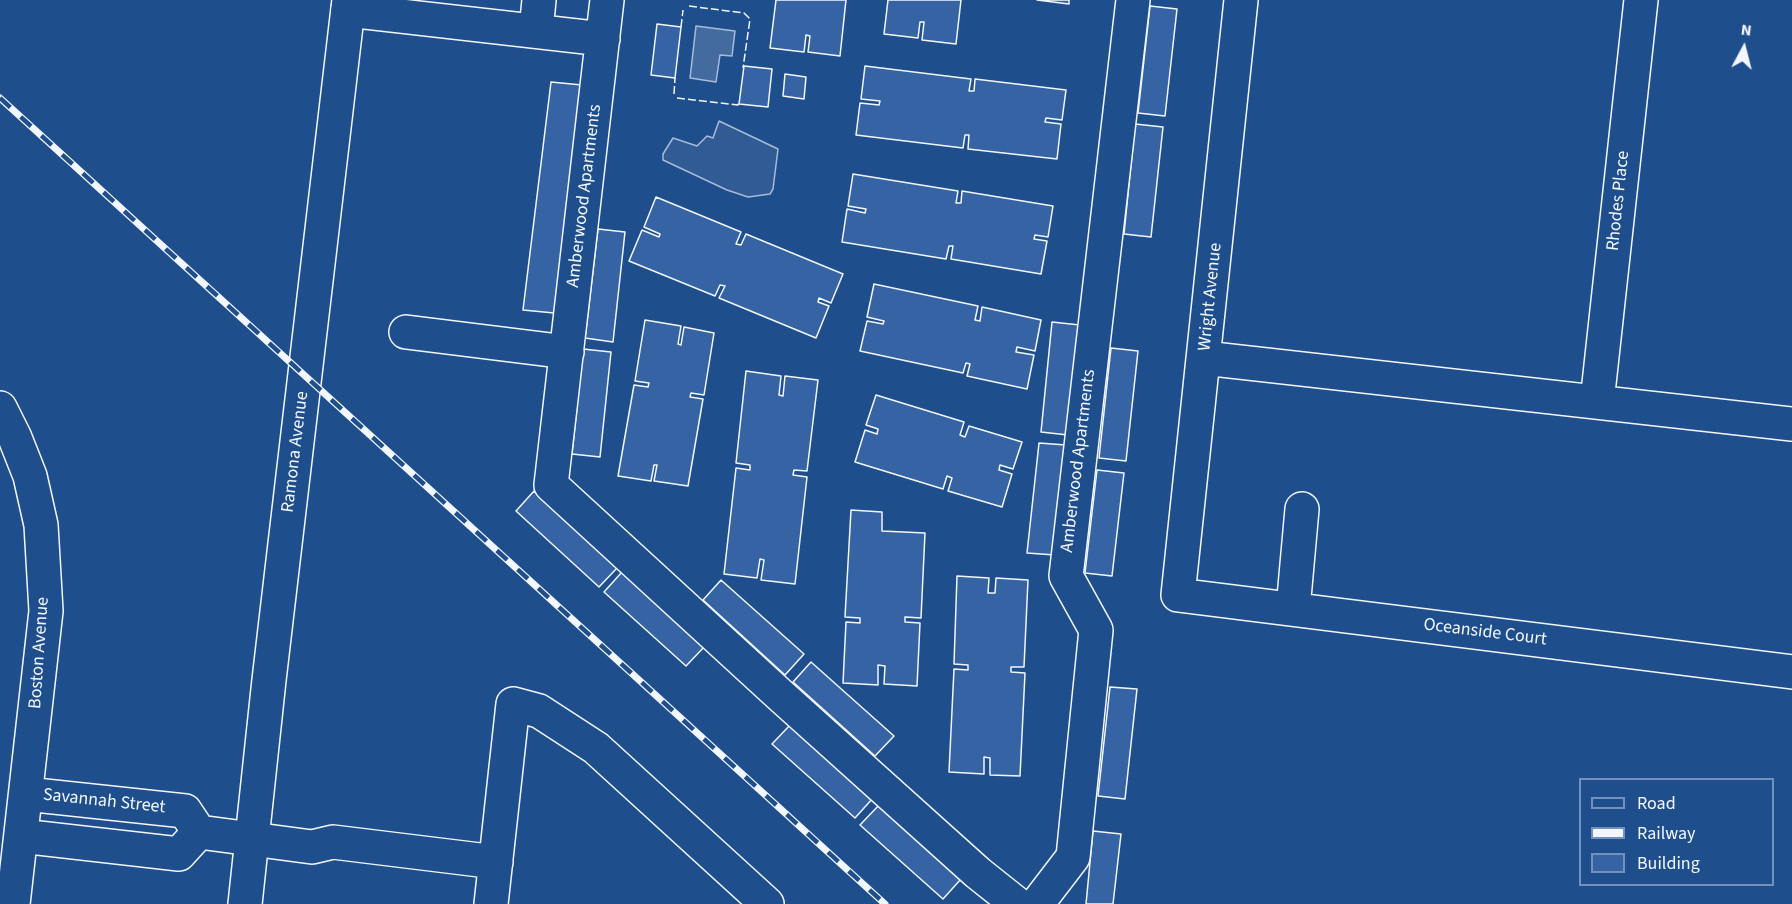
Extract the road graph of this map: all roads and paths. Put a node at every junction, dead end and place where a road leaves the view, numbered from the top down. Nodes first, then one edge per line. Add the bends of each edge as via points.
1 (607, 0) edge
2 (1133, 0) edge
3 (1241, 0) edge
4 (1641, 0) edge
5 (349, 5) edge
6 (538, 16) edge
7 (603, 39) junction
8 (406, 332) dead end
9 (567, 352) junction
10 (1204, 358) junction
11 (1598, 402) junction
12 (0, 408) edge
13 (1792, 423) edge
14 (1302, 509) dead end
15 (1178, 595) joint
16 (1293, 609) junction
17 (1792, 672) edge
18 (26, 794) junction
19 (199, 832) junction
20 (21, 836) junction
21 (253, 839) junction
22 (494, 883) edge
23 (14, 904) edge
24 (245, 904) edge
25 (767, 904) edge
26 (1017, 904) edge
27 (1037, 904) edge

1 - 7 street, Amberwood Apartments
2 - 27 street, Amberwood Apartments via 1066,576 1096,630 1073,857
3 - 10 street, Wright Avenue
4 - 11 street, Rhodes Place
5 - 6 street
5 - 21 street, Ramona Avenue
6 - 7 street
7 - 9 street, Amberwood Apartments
8 - 9 street
9 - 26 street, Amberwood Apartments via 551,485 978,873
10 - 11 street
10 - 15 street, Wright Avenue
11 - 13 street
12 - 18 street, Boston Avenue via 30,476 41,525 45,633
14 - 16 street
15 - 16 street, Oceanside Court
16 - 17 street, Oceanside Court
18 - 19 street, Savannah Street via 185,811
18 - 20 street, Boston Avenue
19 - 20 street via 179,854
19 - 21 street
20 - 23 street, Boston Avenue
21 - 22 street via 312,847 333,842
21 - 24 street, Ramona Avenue
22 - 25 street via 513,704 539,711 596,748

